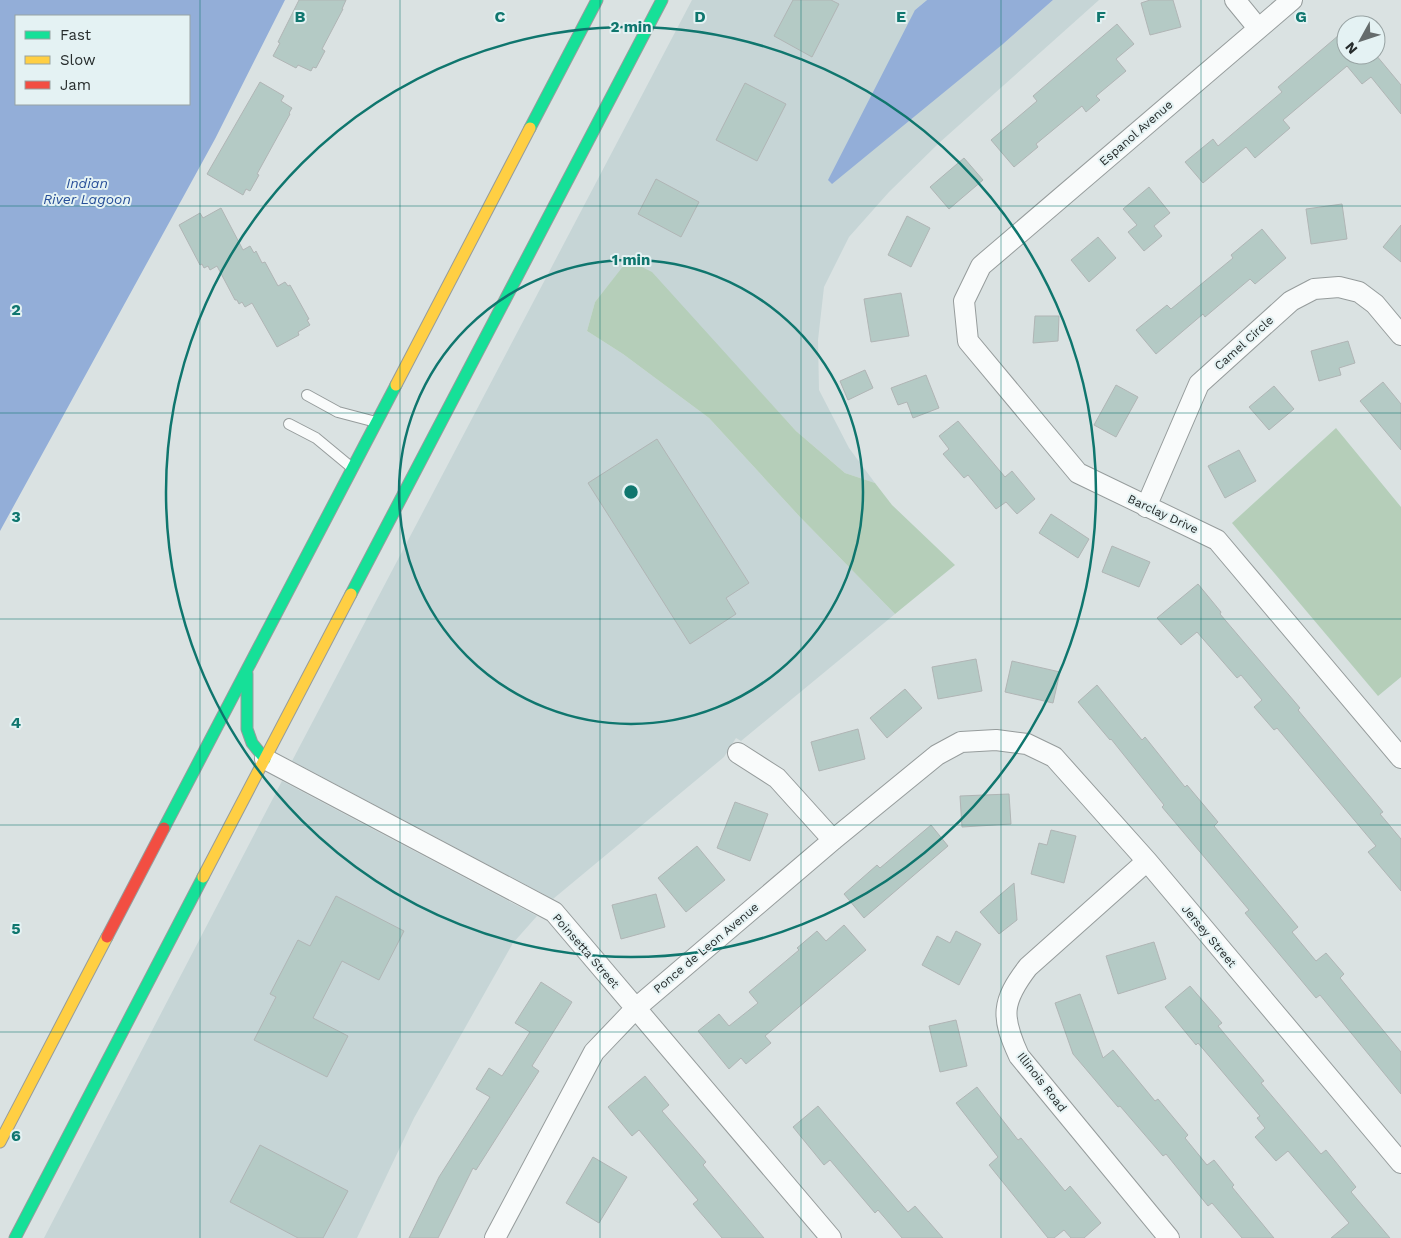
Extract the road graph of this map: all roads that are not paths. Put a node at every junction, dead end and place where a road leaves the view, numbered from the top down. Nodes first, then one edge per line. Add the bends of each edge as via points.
1 (598, 0) edge
2 (662, 0) edge
3 (1235, 0) edge
4 (1292, 0) edge
5 (1258, 28) junction
6 (981, 266) joint
7 (1401, 334) edge
8 (307, 395) dead end
9 (377, 422) junction
10 (289, 424) dead end
11 (352, 468) junction
12 (1146, 507) junction
13 (247, 670) junction
14 (996, 740) joint
15 (738, 753) dead end
16 (1401, 758) edge
17 (265, 760) junction
18 (833, 840) junction
19 (1147, 861) junction
20 (636, 1008) junction
21 (0, 1142) edge
22 (1401, 1164) edge
23 (15, 1238) edge
24 (495, 1238) edge
25 (830, 1238) edge
26 (1169, 1238) edge

1 - 9 main road
2 - 17 main road
3 - 5 street
4 - 5 street, Espanol Avenue
5 - 6 street, Espanol Avenue
6 - 12 street, Barclay Drive via 964,301 968,341 1078,473
7 - 12 street, Camel Circle via 1375,304 1359,292 1339,287 1314,289 1291,301 1199,384
8 - 9 lane via 338,412
9 - 11 main road
10 - 11 lane via 316,438
11 - 13 main road
12 - 16 street, Barclay Drive via 1218,540
13 - 17 main road via 247,729 252,743
13 - 21 main road
14 - 18 street, Ponce de Leon Avenue via 961,742 937,755
14 - 19 street, Jersey Street via 1027,744 1054,758
15 - 18 street via 777,778
17 - 20 street, Poinsetta Street via 554,912
17 - 23 main road
18 - 20 street, Ponce de Leon Avenue
19 - 22 street, Jersey Street
19 - 26 street, Illinois Road via 1028,967 1015,984 1006,1006 1008,1032 1019,1056
20 - 24 street, Ponce de Leon Avenue via 594,1052
20 - 25 street, Poinsetta Street

